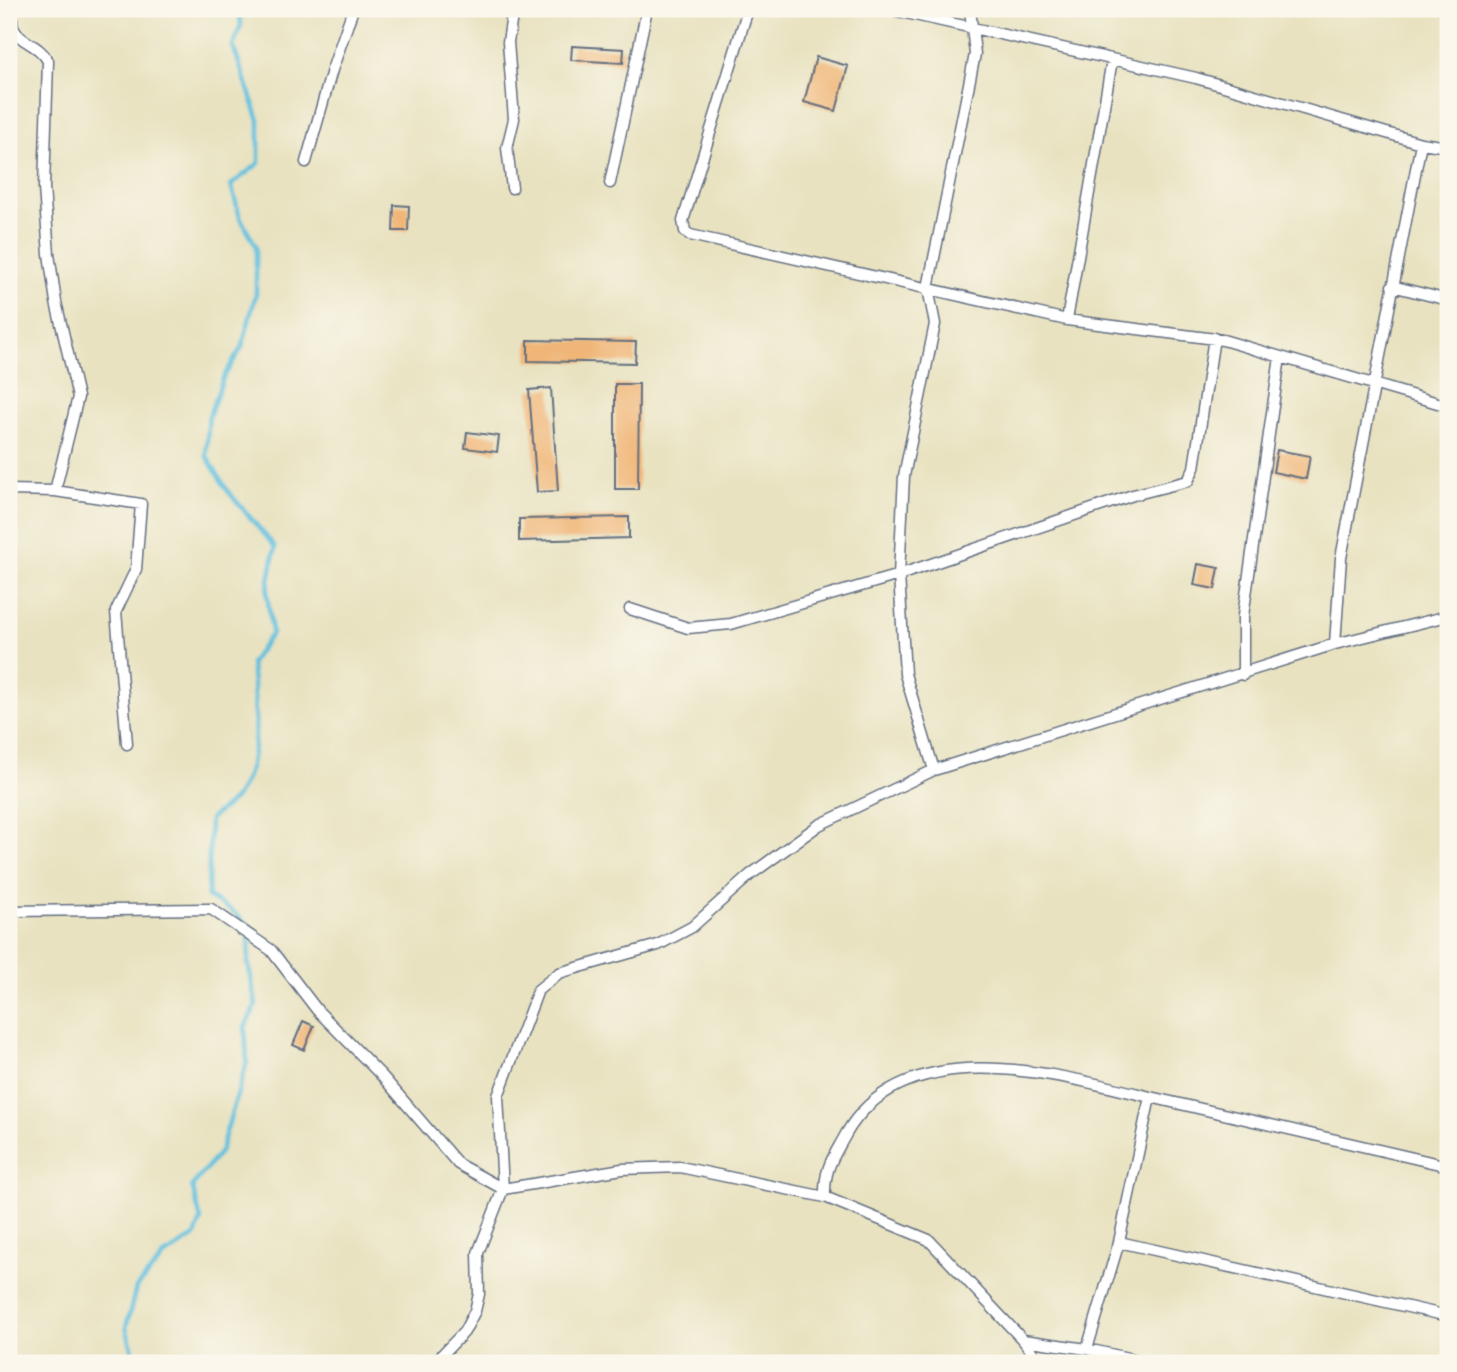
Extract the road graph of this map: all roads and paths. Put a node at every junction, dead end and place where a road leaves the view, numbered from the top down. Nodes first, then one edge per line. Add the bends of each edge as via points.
1 (13, 9) edge
2 (353, 9) edge
3 (513, 9) edge
4 (647, 9) edge
5 (748, 9) edge
6 (888, 9) edge
7 (970, 9) edge
8 (971, 27) junction
9 (1112, 61) junction
10 (1421, 143) junction
11 (1448, 147) edge
12 (306, 162) dead end
13 (610, 183) dead end
14 (512, 188) dead end
15 (1392, 286) junction
16 (928, 288) junction
17 (1448, 300) edge
18 (1067, 320) junction
19 (1214, 338) junction
20 (1280, 357) junction
21 (1372, 386) junction
22 (1448, 406) edge
23 (9, 490) edge
24 (55, 491) junction
25 (899, 575) junction
26 (630, 609) dead end
27 (1448, 616) edge
28 (1335, 645) junction
29 (1243, 675) junction
30 (127, 744) dead end
31 (934, 769) junction
32 (9, 911) edge
33 (1150, 1097) junction
34 (1448, 1166) edge
35 (503, 1189) junction
36 (825, 1197) junction
37 (1119, 1242) junction
38 (1448, 1316) edge
39 (1023, 1340) junction
40 (1087, 1349) junction
41 (433, 1363) edge
42 (1040, 1363) edge
43 (1151, 1363) edge

1 - 24 street via 16,35 43,52 48,61 44,188 49,254 78,397
2 - 12 street
3 - 14 street via 508,43 514,119 507,148
4 - 13 street
5 - 16 street via 684,221 685,231
6 - 8 street
7 - 8 street
8 - 9 street
8 - 16 street via 975,54
9 - 10 street via 1196,78
9 - 18 street
10 - 11 street
10 - 15 street
15 - 17 street
15 - 21 street
16 - 18 street
16 - 25 street via 934,324 904,476
18 - 19 street
19 - 20 street
19 - 25 street via 1194,468 1188,481 1096,507
20 - 21 street
20 - 29 street via 1243,616
21 - 22 street
21 - 28 street via 1341,558
23 - 24 street
24 - 30 street via 141,503 136,569 116,611
25 - 26 street via 716,627 688,628
25 - 31 street via 905,674
27 - 28 street
28 - 29 street
29 - 31 street
31 - 35 street via 819,825 750,875 692,928 658,946 559,973 546,981 538,990 498,1096
32 - 35 street via 211,909 271,950 317,1010 458,1164
33 - 34 street
33 - 36 street via 1076,1078 947,1068 898,1086 857,1115 824,1174
33 - 37 street
35 - 36 street via 622,1169 680,1167
35 - 41 street via 478,1254 475,1311 464,1332
36 - 39 street via 929,1240
37 - 38 street
37 - 40 street
39 - 40 street
39 - 42 street
40 - 43 street

